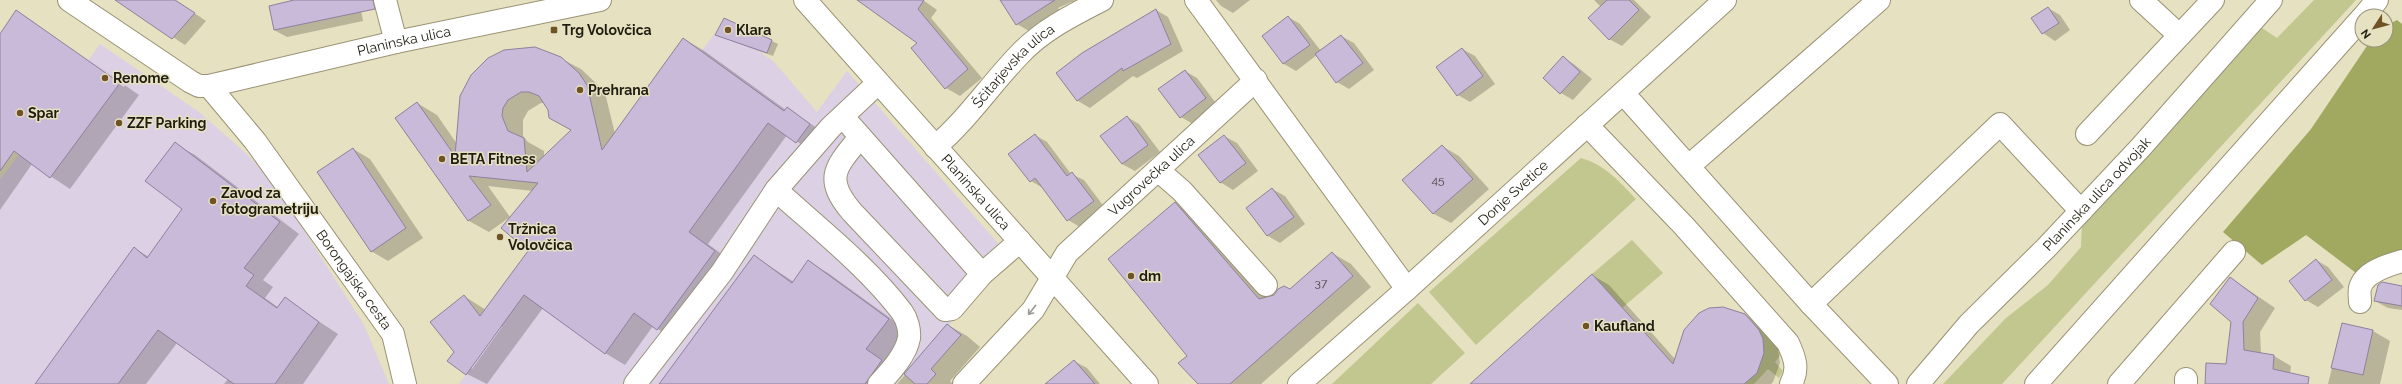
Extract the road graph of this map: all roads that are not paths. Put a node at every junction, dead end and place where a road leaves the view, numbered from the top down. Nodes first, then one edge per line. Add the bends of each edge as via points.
1 (69, 0) edge
2 (385, 0) edge
3 (600, 0) edge
4 (805, 0) edge
5 (1102, 0) edge
6 (1196, 0) edge
7 (1725, 0) edge
8 (1879, 0) edge
9 (2141, 0) edge
10 (2213, 0) edge
11 (2271, 0) edge
12 (2377, 0) edge
13 (2370, 8) edge
14 (2354, 27) edge
15 (2179, 35) junction
16 (396, 42) junction
17 (1256, 80) junction
18 (878, 83) junction
19 (209, 86) junction
20 (1623, 93) junction
21 (842, 116) junction
22 (1587, 125) junction
23 (2087, 134) dead end
24 (860, 136) junction
25 (935, 147) junction
26 (1689, 166) junction
27 (1159, 171) junction
28 (776, 190) junction
29 (2081, 211) junction
30 (1020, 241) junction
31 (2234, 252) dead end
32 (2402, 261) edge
33 (982, 274) junction
34 (1054, 278) junction
35 (1266, 285) dead end
36 (1407, 289) junction
37 (2360, 302) dead end
38 (1811, 304) junction
39 (1141, 382) edge
40 (405, 384) edge
41 (635, 384) edge
42 (879, 384) edge
43 (964, 384) edge
44 (1299, 384) edge
45 (1791, 384) edge
46 (1887, 384) edge
47 (1918, 384) edge
48 (2036, 384) edge
49 (2119, 384) edge

1 - 19 street via 191,82 199,86
2 - 16 street
3 - 16 street, Planinska ulica
4 - 18 street, Planinska ulica
5 - 25 street, Ščitarjevska ulica via 1060,21 1020,53 953,132
6 - 17 street
7 - 20 street, Donje Svetice
8 - 26 street
9 - 15 street
10 - 15 street
11 - 29 street, Planinska ulica odvojak
12 - 13 street
14 - 48 street
15 - 23 street
16 - 19 street, Planinska ulica
17 - 27 street, Vugrovečka ulica
17 - 36 street
18 - 21 street
18 - 25 street, Planinska ulica
19 - 40 street, Borongajska cesta via 256,141 393,334
20 - 22 street, Donje Svetice
20 - 26 street
21 - 24 street
21 - 28 street
22 - 36 street, Donje Svetice
22 - 45 street via 1679,221 1788,343 1796,360 1796,375
24 - 33 street
24 - 33 street via 840,164 835,180 840,198 852,212 944,310 952,308
25 - 30 street, Planinska ulica
26 - 38 street
27 - 34 street, Vugrovečka ulica via 1067,253
27 - 35 street via 1182,191
28 - 41 street via 722,272
28 - 42 street via 853,260 902,313 908,327 909,339 903,352
29 - 38 street via 2000,124
29 - 47 street, Planinska ulica odvojak via 1969,324
30 - 33 street
30 - 34 street, Planinska ulica
31 - 49 street
32 - 37 street via 2369,275 2360,288
34 - 39 street, Planinska ulica
34 -> 43 street, Vugrovečka ulica via 1033,310
36 - 44 street, Donje Svetice
38 - 46 street

